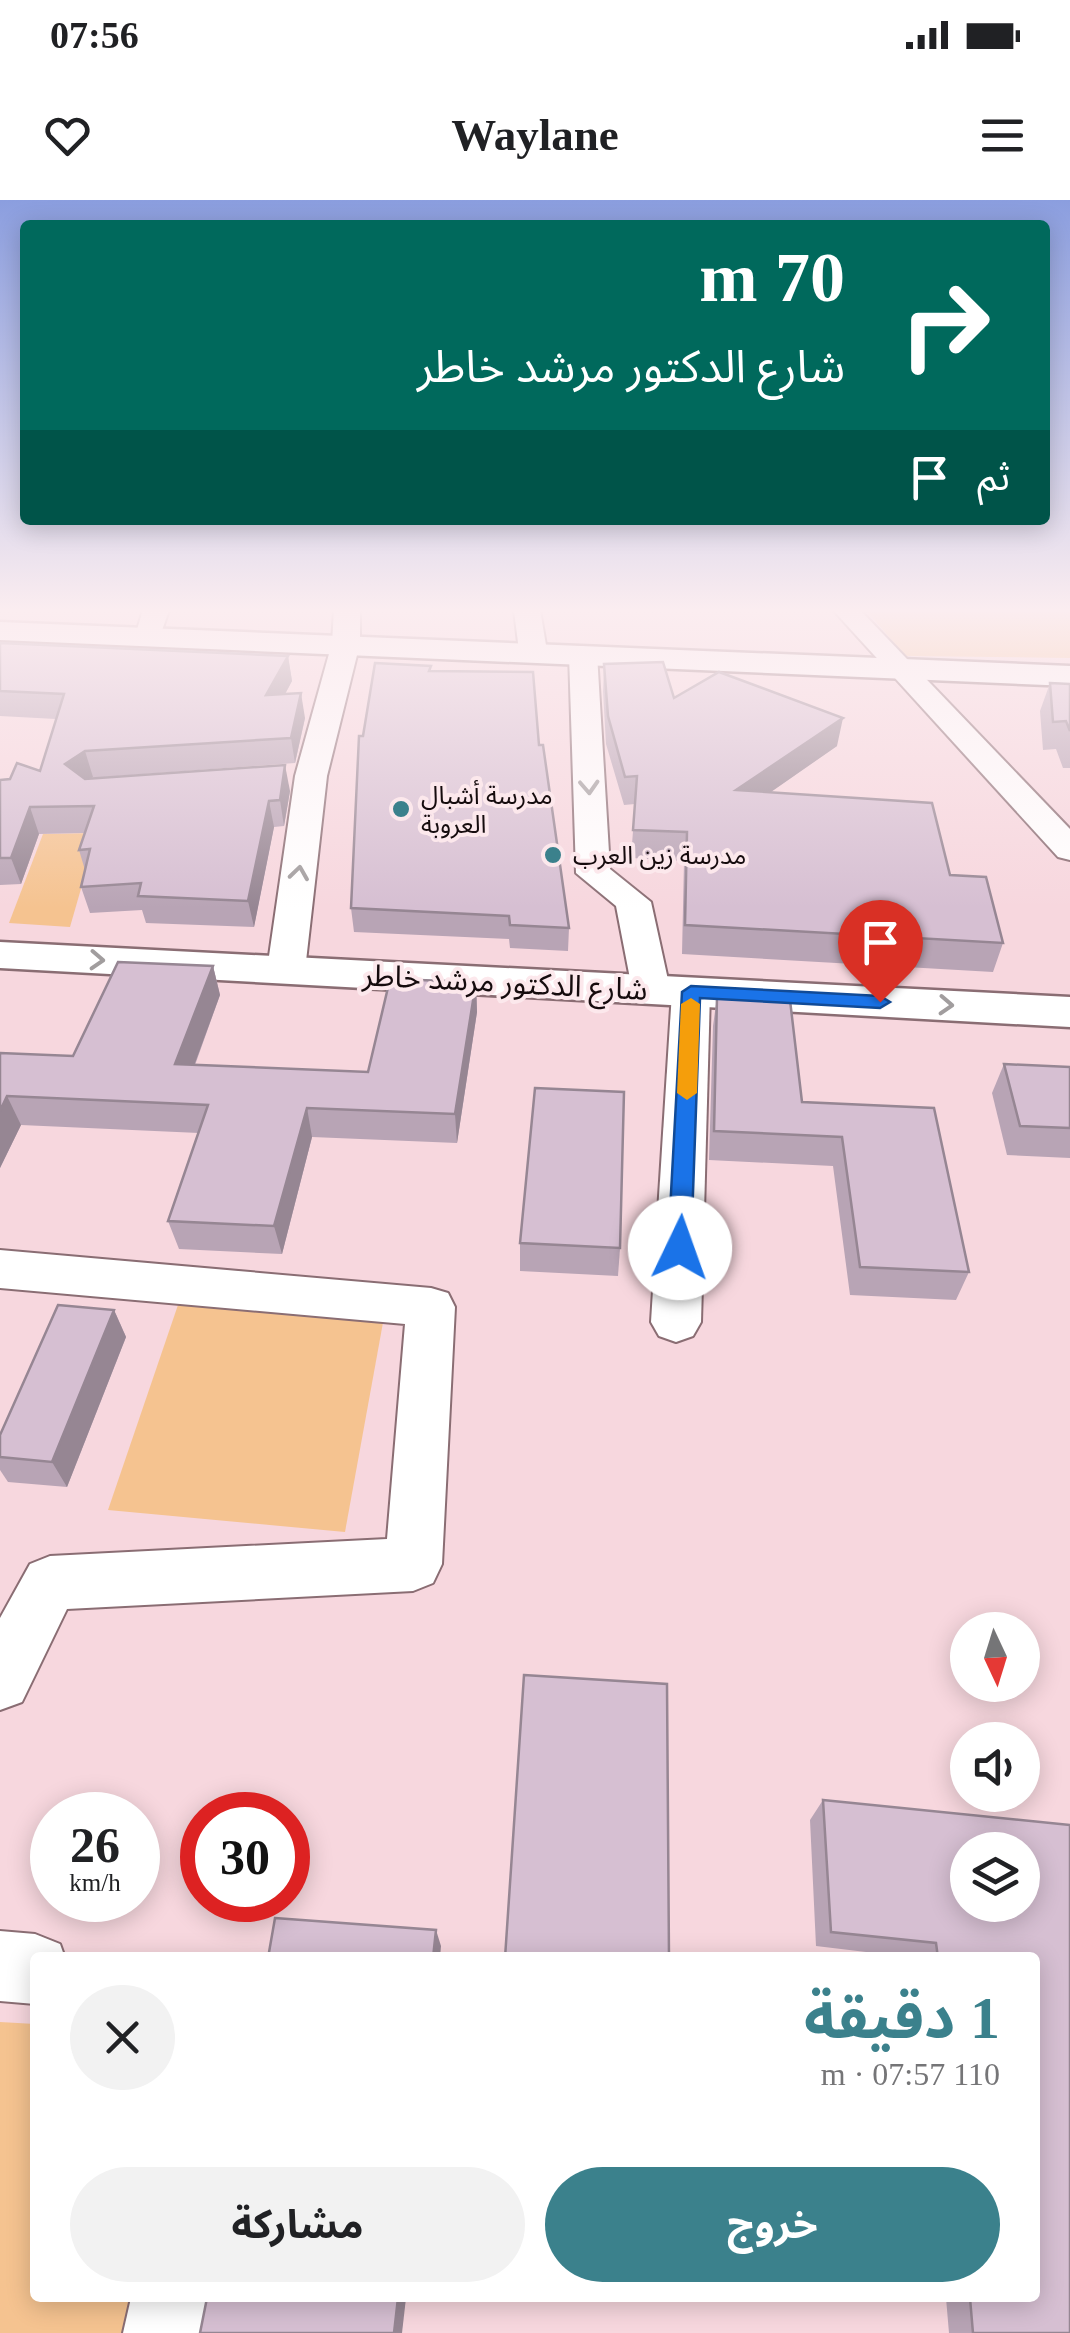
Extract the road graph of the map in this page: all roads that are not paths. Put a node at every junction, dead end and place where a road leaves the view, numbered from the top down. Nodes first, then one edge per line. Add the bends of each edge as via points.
1 (329, 710) edge
2 (586, 710) edge
3 (943, 710) edge
4 (312, 776) junction
5 (272, 779) edge
6 (1063, 834) edge
7 (0, 954) edge
8 (286, 970) junction
9 (671, 990) junction
10 (1070, 1012) edge
11 (0, 1270) edge
12 (676, 1322) dead end
13 (0, 1680) edge
14 (0, 1966) edge
15 (30, 1968) edge
16 (171, 2302) edge
17 (164, 2333) edge

1 - 4 street
2 -> 9 street via 593,872 633,902
3 - 6 street
4 - 5 street
8 -> 4 street
7 -> 8 main road, شارع الدكتور مرشد خاطر
8 - 9 main road, شارع الدكتور مرشد خاطر
9 -> 10 main road, شارع الدكتور مرشد خاطر
9 - 12 street
11 - 13 street via 431,1307 412,1564 50,1583
14 - 15 street
16 - 17 street

